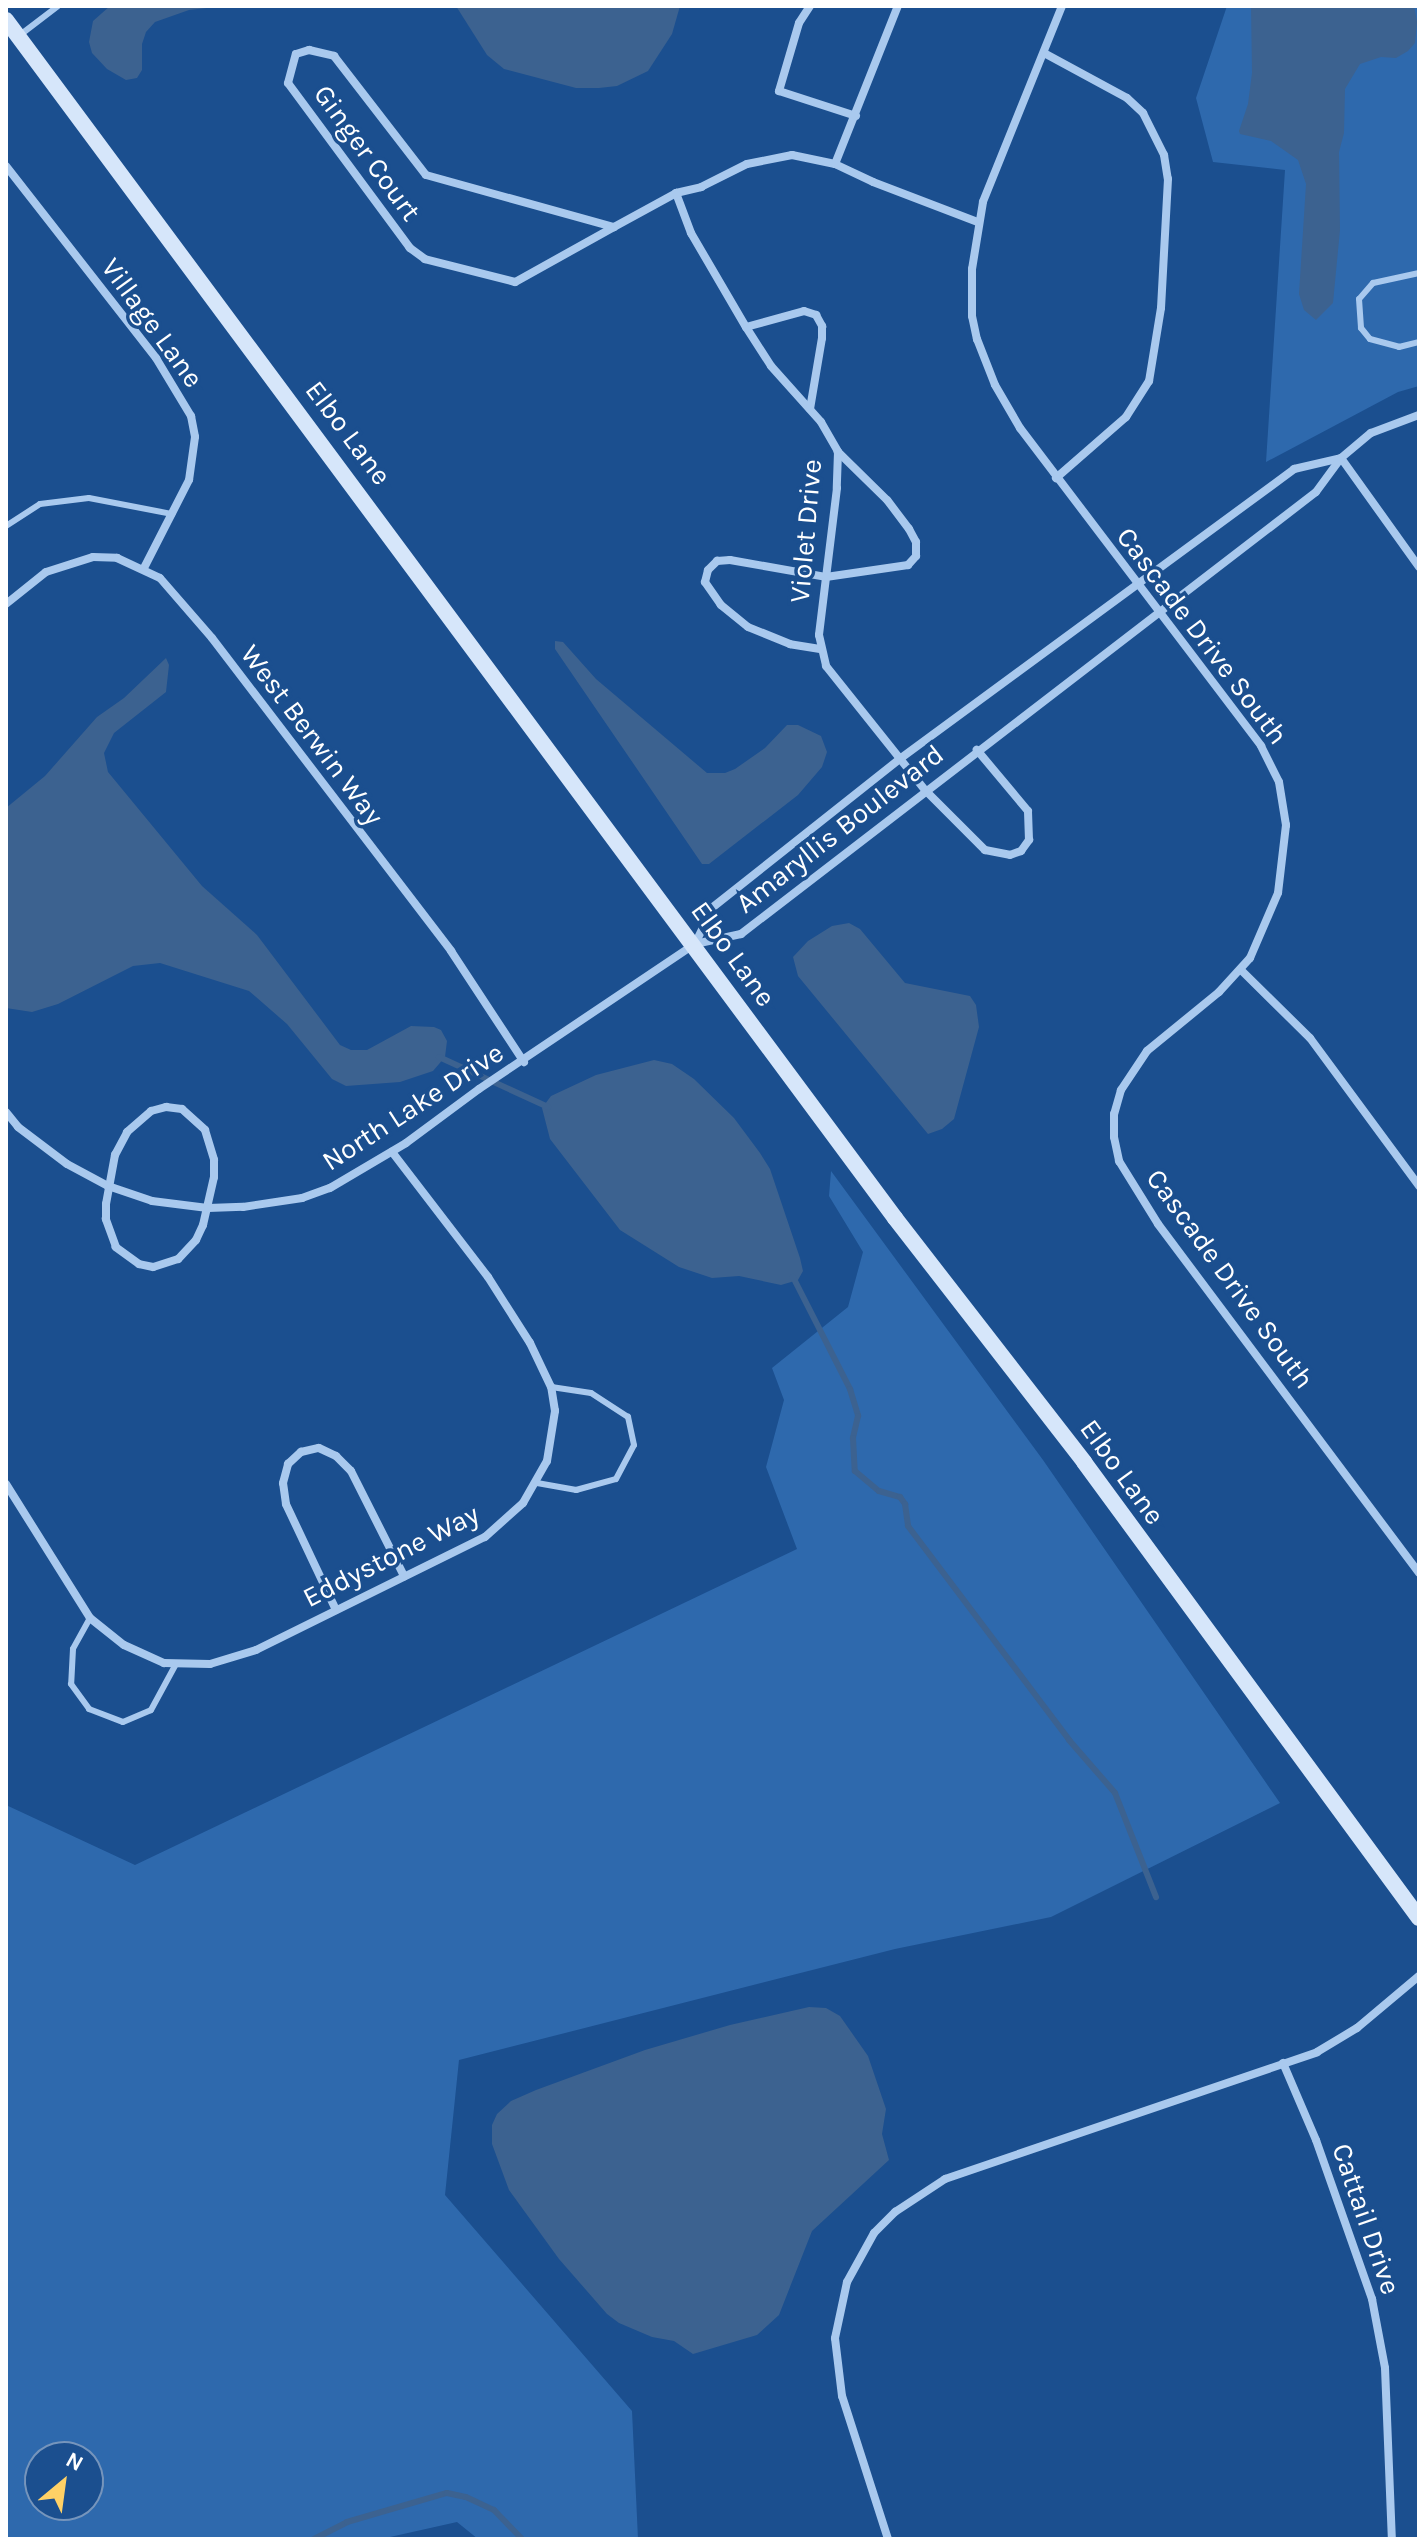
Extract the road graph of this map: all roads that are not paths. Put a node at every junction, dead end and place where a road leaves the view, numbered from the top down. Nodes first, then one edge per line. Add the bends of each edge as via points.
1 (58, 6) edge
2 (810, 6) edge
3 (898, 6) edge
4 (1062, 6) edge
5 (6, 20) edge
6 (18, 36) junction
7 (1044, 53) junction
8 (856, 116) junction
9 (835, 164) junction
10 (6, 166) edge
11 (676, 193) junction
12 (978, 222) junction
13 (614, 227) junction
14 (1419, 273) edge
15 (746, 327) junction
16 (1419, 342) edge
17 (810, 409) junction
18 (1419, 415) edge
19 (838, 452) junction
20 (1341, 458) junction
21 (1056, 478) junction
22 (172, 514) junction
23 (6, 526) edge
24 (1419, 567) edge
25 (144, 568) junction
26 (826, 577) junction
27 (1137, 585) junction
28 (6, 604) edge
29 (1157, 611) junction
30 (820, 649) junction
31 (977, 750) junction
32 (901, 758) junction
33 (925, 790) junction
34 (695, 944) junction
35 (1241, 970) junction
36 (524, 1062) junction
37 (6, 1112) edge
38 (392, 1152) junction
39 (108, 1186) junction
40 (1419, 1186) edge
41 (208, 1208) junction
42 (551, 1387) junction
43 (537, 1483) junction
44 (6, 1484) edge
45 (1419, 1573) edge
46 (404, 1576) junction
47 (336, 1610) junction
48 (90, 1618) junction
49 (176, 1664) junction
50 (1419, 1918) edge
51 (1419, 1976) edge
52 (1283, 2063) junction
53 (888, 2539) edge
54 (1392, 2539) edge

1 - 6 lane
2 - 8 street via 799,23 779,91
3 - 8 street
4 - 7 street, Cascade Drive South
5 - 6 street, Elbo Lane
6 - 34 street, Elbo Lane
7 - 12 street, Cascade Drive South
7 - 21 street via 1127,98 1143,113 1160,143 1168,179 1161,308 1149,381 1126,417
8 - 9 street
9 - 11 street, Ginger Court via 792,155 769,157
9 - 12 street, Ginger Court
10 - 22 street, Village Lane via 156,358 191,416 194,459
11 - 13 street, Ginger Court
11 - 15 street, Violet Drive via 691,233
12 - 21 street, Cascade Drive South via 971,291 977,339 1006,407
13 - 13 street, Ginger Court via 426,175 334,56 309,50 296,54 288,83 410,248 425,259 515,282
14 - 16 lane via 1373,283 1359,299 1361,328 1370,339 1399,347
15 - 17 street, Violet Drive via 771,366
15 - 17 street via 804,311 816,315 822,338
17 - 19 street, Violet Drive
18 - 20 street, Amaryllis Boulevard via 1371,433
19 - 26 street, Violet Drive
19 - 26 street via 887,500 916,542 916,556 908,565
20 - 24 street
20 - 27 street, Amaryllis Boulevard via 1294,469
20 - 29 street, Amaryllis Boulevard via 1316,492
21 - 27 street, Cascade Drive South
22 - 23 lane via 89,498 40,504
22 - 25 street, Village Lane
25 - 28 street, West Berwin Way via 117,558 69,562 46,572
25 - 36 street, West Berwin Way via 160,578 212,638 451,951
26 - 30 street, Violet Drive
26 - 30 street via 730,560 717,561 705,582 721,605 748,627
27 - 29 street, Cascade Drive South
27 - 32 street, Amaryllis Boulevard
29 - 31 street, Amaryllis Boulevard
29 - 35 street, Cascade Drive South via 1261,746 1284,802 1285,848 1278,893 1262,938
30 - 32 street via 826,666
31 - 33 street, Amaryllis Boulevard
31 - 33 street via 1028,811 1029,840 1021,851 997,855 985,850
32 - 33 street
32 - 34 street, Amaryllis Boulevard via 713,907
33 - 34 street, Amaryllis Boulevard via 741,934
34 - 36 street, North Lake Drive
34 - 50 street, Elbo Lane
35 - 40 street via 1310,1038
35 - 45 street, Cascade Drive South via 1132,1070 1114,1114 1119,1161 1150,1214
36 - 38 street, North Lake Drive
37 - 39 street, North Lake Drive via 42,1147
38 - 41 street, North Lake Drive via 356,1175 302,1198
38 - 42 street, Eddystone Way via 488,1277
39 - 41 street, North Lake Drive via 152,1201
39 - 41 street via 106,1219 116,1247 139,1264 166,1266 188,1251
39 - 41 street via 120,1144 139,1120 166,1107 182,1109 205,1130 211,1146 214,1177
42 - 43 street, Eddystone Way via 553,1436
42 - 43 lane via 591,1393 628,1417 634,1445 616,1479 576,1490
43 - 46 street, Eddystone Way via 485,1537
44 - 48 street, Eddystone Way
46 - 47 street, Eddystone Way
46 - 47 street via 351,1471 319,1448 301,1452 288,1464 283,1483 286,1504
47 - 49 street, Eddystone Way via 234,1658
48 - 49 street, Eddystone Way via 143,1656
48 - 49 lane via 73,1649 71,1684 89,1709 123,1722 151,1710
51 - 52 street via 1338,2040
52 - 53 street via 945,2179 895,2212 874,2233 847,2282 835,2338 842,2396
52 - 54 street, Cattail Drive via 1333,2186 1375,2311 1387,2405

